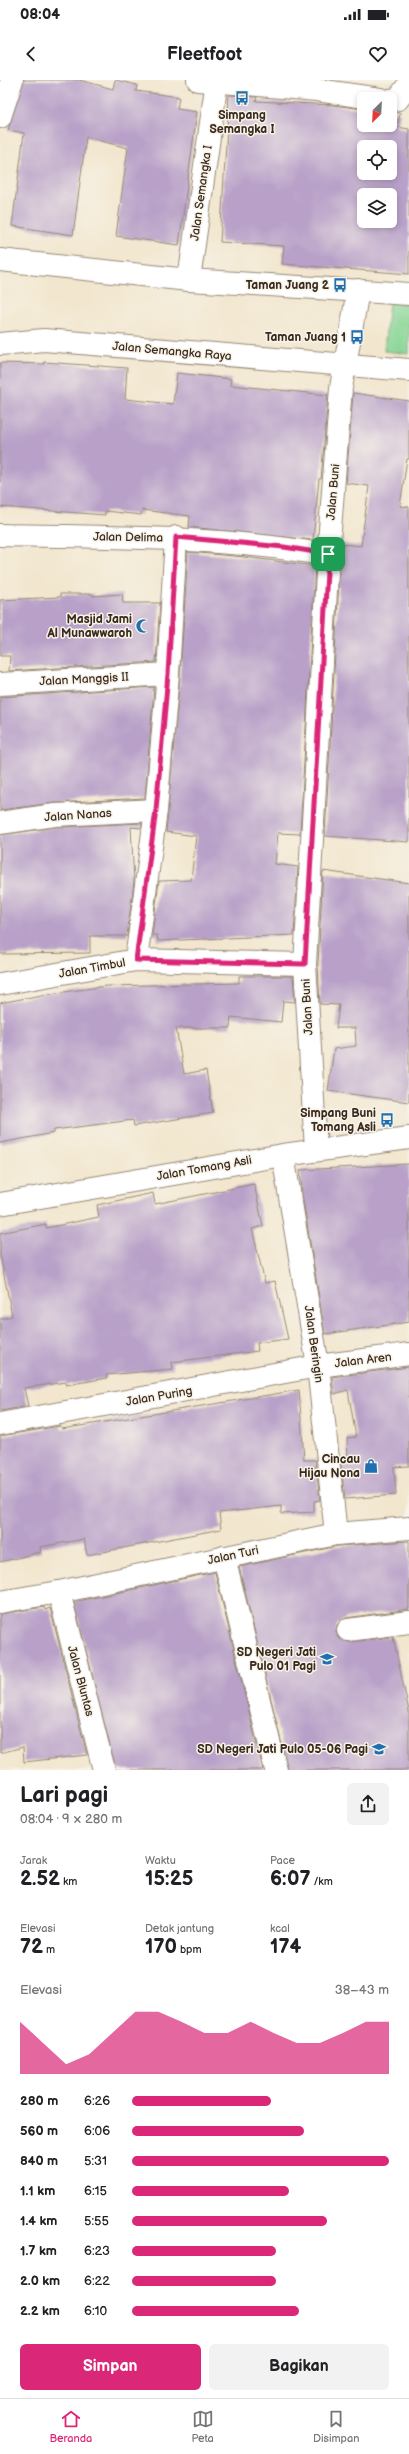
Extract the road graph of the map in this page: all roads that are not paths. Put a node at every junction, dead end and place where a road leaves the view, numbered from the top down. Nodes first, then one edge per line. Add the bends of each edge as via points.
1 (12, 80) edge
2 (210, 81) edge
3 (409, 84) edge
4 (357, 96) edge
5 (397, 99) edge
6 (0, 117) edge
7 (0, 260) edge
8 (189, 280) junction
9 (358, 290) junction
10 (409, 294) edge
11 (0, 344) edge
12 (344, 365) junction
13 (409, 370) edge
14 (0, 535) edge
15 (176, 537) junction
16 (328, 554) junction
17 (168, 674) junction
18 (0, 684) edge
19 (156, 810) junction
20 (0, 823) edge
21 (136, 960) junction
22 (305, 964) junction
23 (0, 984) edge
24 (409, 1138) edge
25 (316, 1150) junction
26 (284, 1155) junction
27 (0, 1204) edge
28 (409, 1354) edge
29 (318, 1366) junction
30 (0, 1424) edge
31 (409, 1528) edge
32 (336, 1534) junction
33 (224, 1557) junction
34 (59, 1592) junction
35 (0, 1602) edge
36 (409, 1622) edge
37 (348, 1630) dead end
38 (100, 1769) edge
39 (276, 1770) edge

1 - 6 street
2 - 4 street
2 - 8 street, Jalan Semangka I
3 - 5 street
7 - 8 street
8 - 9 street
9 - 10 street
9 - 12 street, Jalan Buni
11 - 12 street, Jalan Semangka Raya via 44,340
12 - 13 street, Jalan Semangka Raya
12 - 16 street, Jalan Buni
14 - 15 street, Jalan Delima
15 - 16 street, Jalan Delima via 284,547
15 - 17 street
16 - 22 street, Jalan Buni
17 - 18 street, Jalan Manggis II
17 - 19 street
19 - 20 street, Jalan Nanas via 55,815
19 - 21 street
21 - 22 street, Jalan Timbul
21 - 23 street, Jalan Timbul
22 - 25 street, Jalan Buni
24 - 25 street, Jalan Tomang Asli
25 - 26 street, Jalan Tomang Asli
26 - 27 street, Jalan Tomang Asli
26 - 29 street, Jalan Beringin
28 - 29 street, Jalan Aren
29 - 30 street, Jalan Puring
29 - 32 street, Jalan Beringin
31 - 32 street, Jalan Turi
32 - 33 street, Jalan Turi
33 - 34 street, Jalan Turi
33 - 39 street
34 - 35 street, Jalan Turi
34 - 38 street, Jalan Bluntas
36 - 37 street

